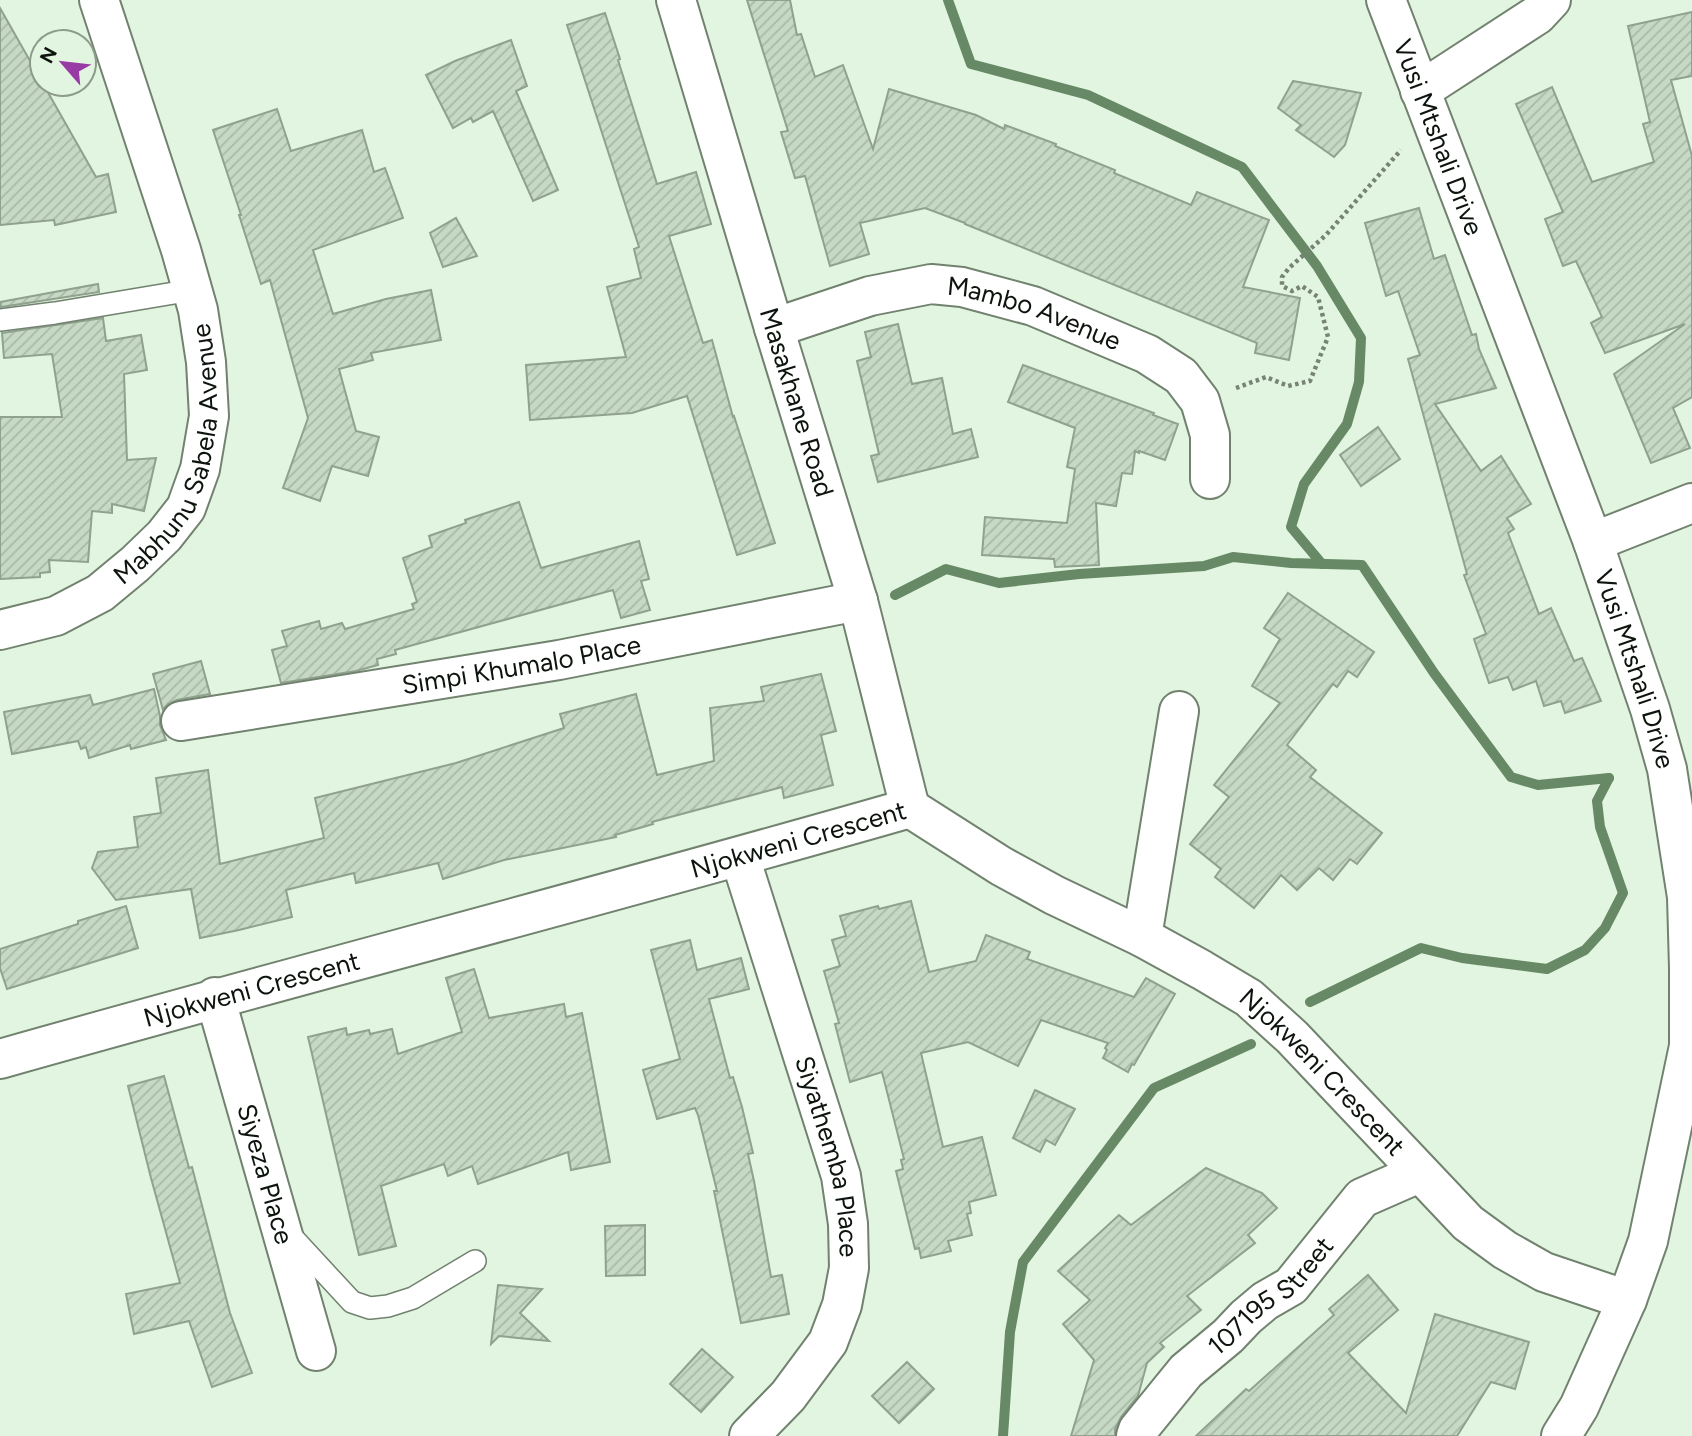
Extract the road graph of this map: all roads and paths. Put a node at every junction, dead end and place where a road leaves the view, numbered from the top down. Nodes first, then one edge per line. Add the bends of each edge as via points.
1 (99, 0) edge
2 (676, 0) edge
3 (1385, 0) edge
4 (1551, 0) edge
5 (1425, 105) junction
6 (192, 290) junction
7 (0, 320) edge
8 (774, 328) junction
9 (1202, 407) junction
10 (1210, 479) dead end
11 (1692, 503) edge
12 (1593, 542) junction
13 (858, 601) junction
14 (0, 630) edge
15 (1179, 711) dead end
16 (181, 721) dead end
17 (910, 808) junction
18 (740, 857) junction
19 (1142, 937) junction
20 (215, 998) junction
21 (1690, 1046) edge
22 (0, 1059) edge
23 (1419, 1173) junction
24 (281, 1226) junction
25 (475, 1261) dead end
26 (1627, 1300) junction
27 (316, 1351) dead end
28 (749, 1436) edge
29 (1136, 1436) edge
30 (1561, 1436) edge

1 - 6 street, Mabhunu Sabela Avenue
2 - 8 street, Masakhane Road
3 - 5 street, Vusi Mtshali Drive
4 - 5 street
5 - 9 path via 1326,235 1282,277 1282,286 1292,292 1302,286 1318,297 1328,337 1310,381 1288,386 1266,377 1238,386
5 - 12 street, Vusi Mtshali Drive
6 - 7 lane
6 - 14 street, Mabhunu Sabela Avenue via 206,362 209,416 200,469 186,508 164,536 100,593 56,616
8 - 9 street, Mambo Avenue via 870,296 931,284 962,287 1033,306 1147,354 1181,376
8 - 13 street, Masakhane Road
9 - 10 street, Mambo Avenue via 1210,435
11 - 12 street
12 - 21 street, Vusi Mtshali Drive via 1667,769 1687,897
13 - 16 street, Simpi Khumalo Place via 559,660
13 - 17 street, Masakhane Road
15 - 19 street
17 - 18 street, Njokweni Crescent
17 - 19 street, Njokweni Crescent via 1001,866
18 - 20 street, Njokweni Crescent
18 - 28 street, Siyathemba Place via 841,1176 849,1268 828,1342 788,1396
19 - 23 street, Njokweni Crescent via 1249,999 1292,1037
20 - 22 street, Njokweni Crescent
20 - 24 street, Siyeza Place
21 - 26 street, Vusi Mtshali Drive via 1648,1241
23 - 26 street, Njokweni Crescent via 1468,1223 1505,1250 1544,1272
23 - 29 street, 107195 Street via 1362,1198 1291,1286 1255,1309 1186,1371
24 - 25 lane via 352,1301 370,1308 413,1298
24 - 27 street, Siyeza Place
26 - 30 street, Vusi Mtshali Drive via 1579,1407

